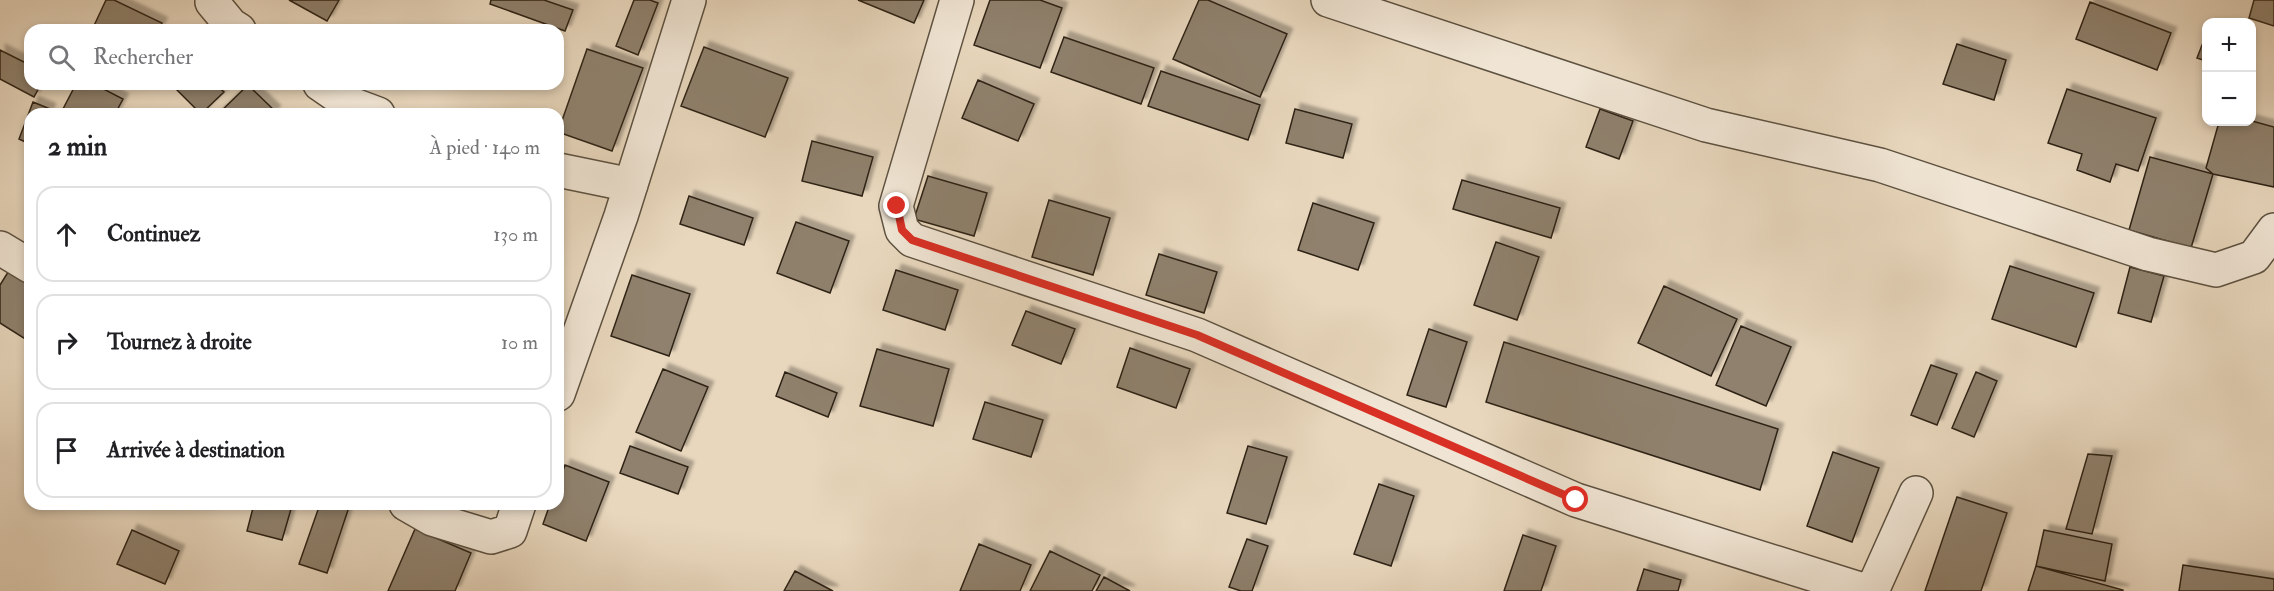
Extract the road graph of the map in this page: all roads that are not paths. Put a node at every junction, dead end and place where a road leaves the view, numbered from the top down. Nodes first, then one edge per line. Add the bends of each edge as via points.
1 (688, 0) edge
2 (957, 0) edge
3 (1328, 0) edge
4 (212, 2) dead end
5 (230, 24) edge
6 (329, 90) edge
7 (362, 108) edge
8 (564, 171) edge
9 (631, 185) junction
10 (2274, 230) edge
11 (0, 248) edge
12 (24, 262) edge
13 (564, 377) edge
14 (1916, 493) dead end
15 (416, 510) edge
16 (517, 510) edge
17 (1866, 591) edge
18 (1872, 591) edge

1 - 9 street
2 - 17 street via 897,206 902,230 912,240 1197,335 1576,500
3 - 10 street via 1706,125 1880,165 2171,260 2216,270 2254,257
4 - 5 street
6 - 7 street
8 - 9 street
9 - 13 street
11 - 12 street
14 - 18 street
15 - 16 street via 432,519 491,537 510,531

